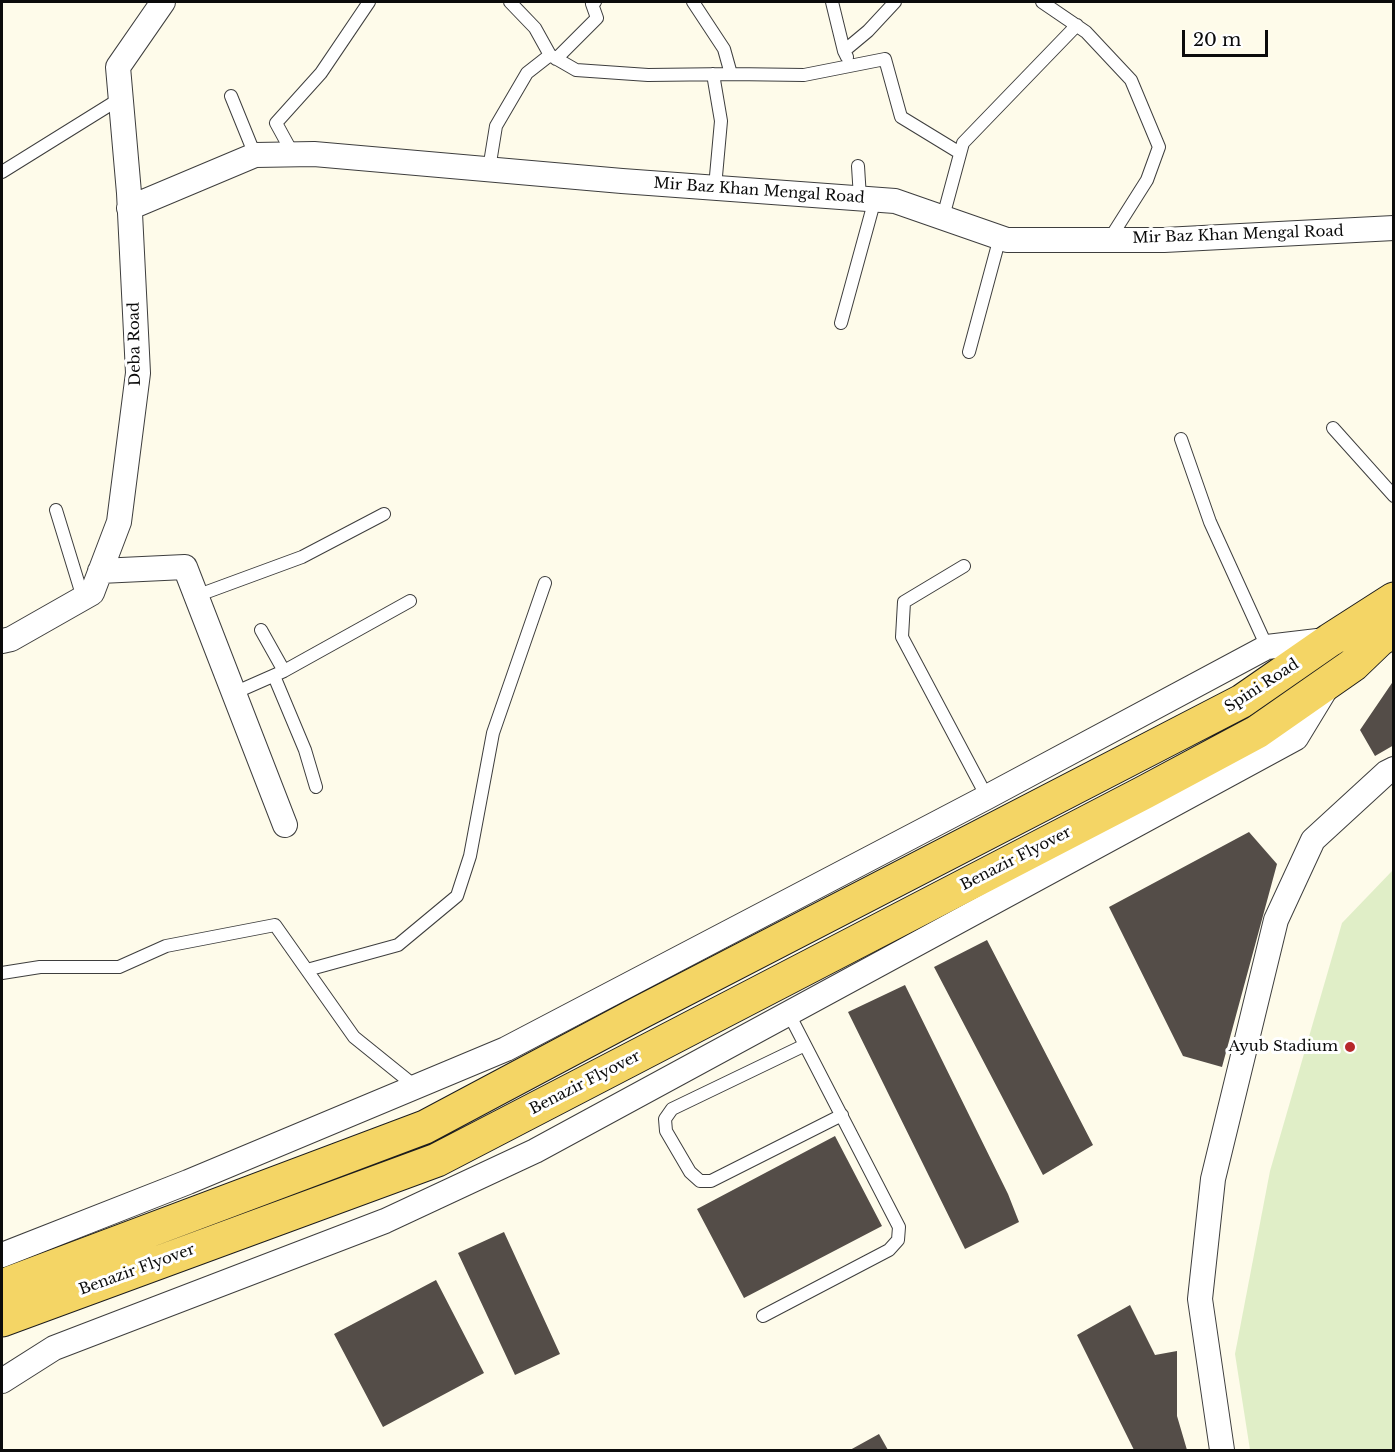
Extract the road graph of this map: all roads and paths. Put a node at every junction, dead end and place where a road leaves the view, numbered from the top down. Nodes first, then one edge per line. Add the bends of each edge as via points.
1 (163, 2) edge
2 (369, 2) edge
3 (510, 2) edge
4 (595, 2) edge
5 (693, 2) edge
6 (831, 2) edge
7 (895, 2) edge
8 (1042, 2) edge
9 (1077, 25) junction
10 (844, 51) junction
11 (553, 57) junction
12 (853, 65) junction
13 (713, 74) junction
14 (731, 74) junction
15 (231, 96) dead end
16 (121, 98) junction
17 (960, 153) junction
18 (293, 154) junction
19 (255, 155) junction
20 (858, 166) dead end
21 (489, 169) junction
22 (2, 172) edge
23 (715, 187) junction
24 (868, 199) junction
25 (129, 208) junction
26 (943, 217) junction
27 (1394, 228) edge
28 (999, 237) junction
29 (1110, 240) junction
30 (841, 323) dead end
31 (969, 352) dead end
32 (1334, 428) dead end
33 (1181, 439) dead end
34 (1394, 496) edge
35 (56, 510) dead end
36 (384, 514) dead end
37 (964, 566) dead end
38 (100, 571) junction
39 (545, 583) dead end
40 (196, 596) junction
41 (83, 598) junction
42 (1394, 599) edge
43 (410, 602) dead end
44 (261, 630) dead end
45 (1394, 630) edge
46 (2, 640) edge
47 (1330, 640) junction
48 (1268, 647) junction
49 (279, 674) junction
50 (1330, 683) junction
51 (234, 693) junction
52 (1394, 770) edge
53 (316, 787) dead end
54 (987, 797) junction
55 (285, 825) dead end
56 (307, 970) junction
57 (2, 974) edge
58 (789, 1014) junction
59 (805, 1045) junction
60 (416, 1087) junction
61 (842, 1115) junction
62 (2, 1255) edge
63 (2, 1286) edge
64 (763, 1316) dead end
65 (2, 1320) edge
66 (2, 1381) edge
67 (1222, 1450) edge

1 - 16 street, Deba Road via 118,67
2 - 18 lane via 321,73 276,123
3 - 11 lane via 535,28
4 - 11 lane via 592,4 597,18
5 - 14 lane via 724,49
6 - 10 lane
7 - 10 lane
8 - 9 lane
9 - 17 lane via 963,143
9 - 29 lane via 1131,81 1159,147 1147,180
10 - 12 lane
11 - 13 lane via 576,70
11 - 21 lane via 527,73 496,126
12 - 14 lane via 804,75
12 - 17 lane via 885,59 901,117
13 - 14 lane
13 - 23 lane via 721,121
15 - 19 lane
16 - 22 lane
16 - 25 street, Deba Road
17 - 26 lane
18 - 19 street, Mir Baz Khan Mengal Road
18 - 21 street, Mir Baz Khan Mengal Road
19 - 25 street, Mir Baz Khan Mengal Road
20 - 24 lane
21 - 23 street, Mir Baz Khan Mengal Road
23 - 24 street, Mir Baz Khan Mengal Road
24 - 26 street, Mir Baz Khan Mengal Road via 895,201
24 - 30 lane
25 - 38 street, Deba Road via 138,373 119,522
26 - 28 street, Mir Baz Khan Mengal Road
27 - 29 street, Mir Baz Khan Mengal Road
28 - 29 street, Mir Baz Khan Mengal Road
28 - 31 lane
32 - 34 lane
33 - 48 lane via 1210,522
35 - 41 lane
36 - 40 lane via 302,556
37 - 54 lane via 904,602 902,637
38 - 40 street via 185,567
38 - 41 street, Deba Road via 92,593
39 - 56 lane via 493,732 470,856 457,896 398,945
40 - 51 street
41 - 46 street, Deba Road via 11,639
42 - 47 main road, Spini Road
43 - 49 lane
44 - 49 lane
45 - 50 main road
47 - 48 street
47 - 63 main road, Spini Road via 1242,701 425,1127
48 - 54 street
49 - 51 lane
49 - 53 lane
50 - 58 street via 1296,738
50 - 65 main road, Benazir Flyover via 1257,732 1145,792 437,1160
51 - 55 street
52 - 67 street via 1313,840 1276,920 1213,1179 1200,1299
54 - 60 street via 506,1049
56 - 57 lane via 275,925 166,946 119,967 40,967
56 - 60 lane via 354,1037
58 - 59 lane
58 - 66 street via 513,1161 385,1221 54,1348
59 - 61 lane
59 - 61 lane via 672,1109 665,1119 666,1131 690,1172 700,1181 711,1181
60 - 62 street
61 - 64 lane via 899,1227 898,1240 889,1250

